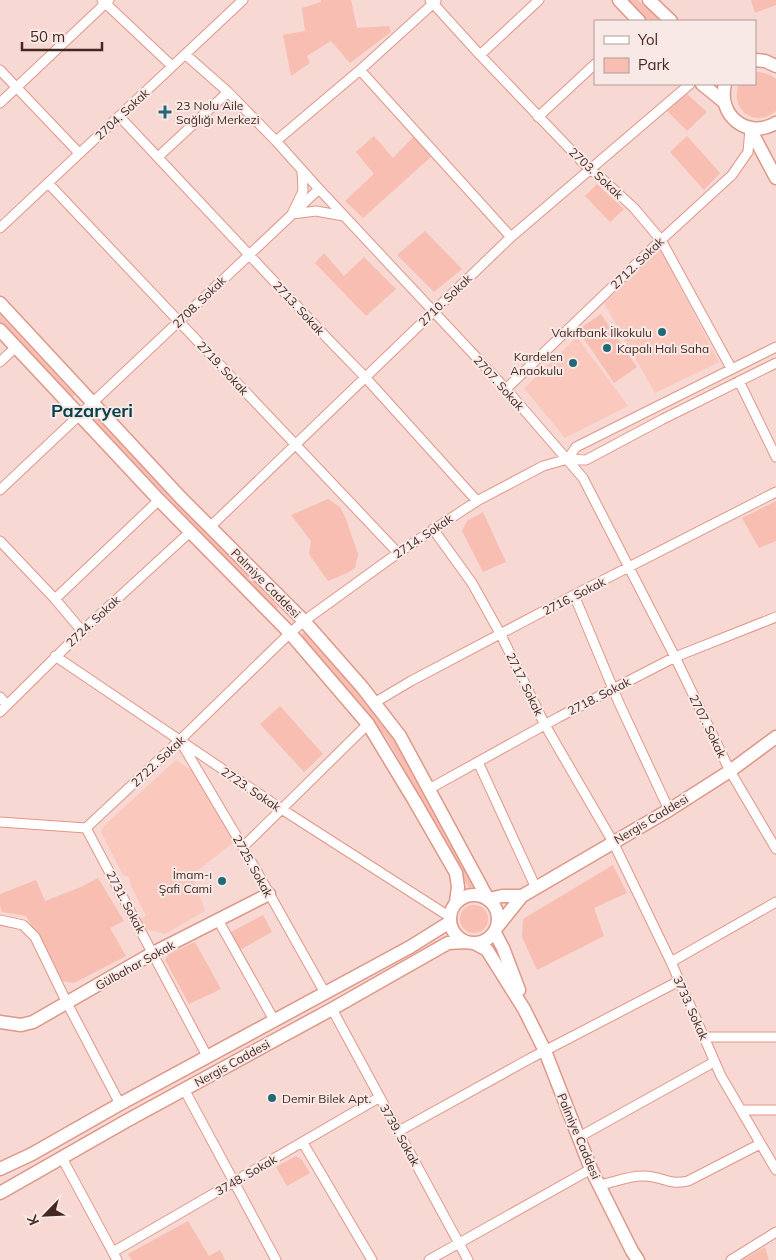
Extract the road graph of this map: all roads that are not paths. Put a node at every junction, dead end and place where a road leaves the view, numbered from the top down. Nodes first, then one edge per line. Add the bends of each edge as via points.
1 (243, 0) edge
2 (539, 0) edge
3 (619, 0) edge
4 (650, 0) edge
5 (105, 1) edge
6 (433, 1) edge
7 (638, 20) edge
8 (670, 20) edge
9 (186, 54) junction
10 (480, 55) junction
11 (594, 65) edge
12 (172, 66) junction
13 (0, 70) edge
14 (360, 70) junction
15 (689, 85) edge
16 (703, 85) edge
17 (725, 85) edge
18 (17, 88) junction
19 (228, 92) junction
20 (724, 102) junction
21 (0, 103) edge
22 (120, 117) junction
23 (538, 117) junction
24 (776, 124) edge
25 (750, 128) junction
26 (276, 141) junction
27 (79, 153) junction
28 (158, 157) junction
29 (302, 169) junction
30 (590, 170) junction
31 (776, 178) edge
32 (48, 183) junction
33 (319, 189) junction
34 (292, 214) junction
35 (344, 216) junction
36 (0, 228) edge
37 (511, 237) junction
38 (662, 240) junction
39 (249, 255) junction
40 (0, 304) edge
41 (434, 311) junction
42 (180, 321) junction
43 (0, 330) edge
44 (776, 347) edge
45 (16, 348) junction
46 (0, 362) edge
47 (776, 363) edge
48 (732, 368) junction
49 (365, 377) junction
50 (739, 381) junction
51 (506, 389) junction
52 (92, 403) junction
53 (81, 416) junction
54 (295, 445) junction
55 (776, 457) edge
56 (568, 459) junction
57 (0, 490) edge
58 (776, 492) edge
59 (159, 500) junction
60 (477, 501) junction
61 (210, 527) junction
62 (433, 529) junction
63 (190, 532) junction
64 (0, 541) edge
65 (398, 553) junction
66 (630, 568) junction
67 (574, 595) junction
68 (55, 599) junction
69 (776, 617) edge
70 (304, 621) junction
71 (82, 631) junction
72 (290, 633) junction
73 (501, 635) junction
74 (55, 656) junction
75 (676, 657) junction
76 (613, 689) junction
77 (0, 697) edge
78 (374, 703) junction
79 (7, 705) junction
80 (0, 712) edge
81 (368, 724) junction
82 (545, 725) junction
83 (776, 737) edge
84 (180, 740) junction
85 (478, 762) junction
86 (730, 770) junction
87 (429, 789) junction
88 (283, 810) junction
89 (669, 810) junction
90 (0, 822) edge
91 (86, 828) junction
92 (613, 842) junction
93 (243, 847) junction
94 (776, 849) edge
95 (536, 888) junction
96 (269, 894) junction
97 (522, 896) junction
98 (488, 898) junction
99 (456, 902) junction
100 (776, 902) edge
101 (450, 919) junction
102 (0, 920) edge
103 (218, 920) junction
104 (496, 929) junction
105 (470, 943) junction
106 (154, 953) junction
107 (671, 962) junction
108 (679, 981) junction
109 (325, 992) junction
110 (67, 1003) junction
111 (332, 1009) junction
112 (524, 1009) junction
113 (274, 1020) junction
114 (0, 1022) edge
115 (704, 1037) junction
116 (776, 1037) edge
117 (545, 1051) junction
118 (207, 1056) junction
119 (714, 1062) junction
120 (184, 1089) junction
121 (380, 1097) junction
122 (120, 1104) junction
123 (741, 1110) junction
124 (776, 1110) edge
125 (399, 1131) junction
126 (579, 1137) junction
127 (303, 1143) junction
128 (760, 1144) junction
129 (62, 1158) junction
130 (0, 1169) edge
131 (591, 1169) junction
132 (776, 1170) edge
133 (233, 1181) junction
134 (600, 1185) junction
135 (0, 1193) edge
136 (776, 1232) edge
137 (459, 1243) junction
138 (115, 1256) edge
139 (276, 1260) edge
140 (372, 1260) edge
141 (429, 1260) edge
142 (468, 1260) edge
143 (638, 1260) edge
144 (731, 1260) edge

1 - 9 street, 2704. Sokak
2 - 10 street
3 - 7 main road
4 - 8 main road
5 - 12 street
5 - 18 street
6 - 10 street, 2703. Sokak
6 - 14 street
9 - 12 street, 2704. Sokak
9 - 19 street, 2707. Sokak
10 - 23 street, 2703. Sokak
11 - 23 street
12 - 22 street, 2704. Sokak
13 - 18 street
14 - 26 street
14 - 37 street
15 - 30 street, 2710. Sokak
16 - 20 main road
17 - 20 main road
18 - 21 street
18 - 27 street
19 - 26 street, 2707. Sokak
19 - 28 street
20 - 25 main road via 733,119
22 - 27 street, 2704. Sokak
22 - 28 street, 2713. Sokak
23 - 30 street, 2703. Sokak
24 - 25 main road via 760,129
25 - 31 main road
25 - 38 street, 2712. Sokak via 748,152 732,175
26 - 29 street, 2707. Sokak
27 - 32 street, 2704. Sokak
28 - 39 street, 2713. Sokak
29 - 33 street, 2707. Sokak
29 - 34 street via 303,191
30 - 37 street, 2710. Sokak
30 - 38 street, 2703. Sokak via 634,208
32 - 36 street, 2704. Sokak
32 - 42 street, 2719. Sokak
33 - 34 street, 2708. Sokak
33 - 35 street, 2707. Sokak
34 - 35 street via 316,211
34 - 39 street, 2708. Sokak
35 - 41 street, 2707. Sokak
37 - 41 street, 2710. Sokak
38 - 48 street, 2703. Sokak
38 - 51 street, 2712. Sokak
39 - 42 street, 2708. Sokak
39 - 49 street, 2713. Sokak
40 - 52 main road, Palmiye Caddesi
41 - 49 street, 2710. Sokak
41 - 51 street, 2707. Sokak
42 - 52 street, 2708. Sokak
42 - 54 street, 2719. Sokak
43 - 45 main road, Palmiye Caddesi
44 - 48 street, 2714. Sokak
45 - 46 street
45 - 53 main road, Palmiye Caddesi
47 - 50 street, 2714. Sokak
48 - 56 street, 2714. Sokak via 576,447
49 - 54 street, 2710. Sokak
49 - 60 street, 2713. Sokak
50 - 55 street
50 - 56 street, 2714. Sokak via 586,460
51 - 56 street, 2707. Sokak
52 - 53 street, 2708. Sokak
52 - 61 main road, Palmiye Caddesi
53 - 57 street, 2708. Sokak
53 - 59 main road, Palmiye Caddesi
54 - 61 street, 2710. Sokak
54 - 65 street, 2719. Sokak
56 - 60 street, 2714. Sokak via 542,466
56 - 66 street, 2707. Sokak via 583,478
58 - 66 street, 2716. Sokak
59 - 63 main road, Palmiye Caddesi
59 - 68 street
60 - 62 street, 2714. Sokak
61 - 70 main road, Palmiye Caddesi
62 - 65 street, 2714. Sokak
62 - 73 street, 2717. Sokak via 472,583
63 - 71 street, 2724. Sokak
63 - 72 main road, Palmiye Caddesi
64 - 68 street
65 - 70 street, 2714. Sokak
66 - 67 street, 2716. Sokak
66 - 75 street, 2707. Sokak
67 - 73 street, 2716. Sokak
67 - 76 street
68 - 71 street
69 - 75 street, 2718. Sokak
70 - 72 street, 2714. Sokak
70 - 78 main road, Palmiye Caddesi
71 - 74 street, 2724. Sokak
72 - 81 main road, Palmiye Caddesi
72 - 84 street, 2722. Sokak
73 - 78 street, 2716. Sokak
73 - 82 street, 2717. Sokak
74 - 79 street, 2724. Sokak
74 - 84 street, 2723. Sokak
75 - 76 street, 2718. Sokak
75 - 86 street, 2707. Sokak
76 - 82 street, 2718. Sokak
76 - 89 street
77 - 79 street
78 - 87 main road, Palmiye Caddesi via 400,736
79 - 80 street, 2724. Sokak
81 - 88 street
81 - 99 main road, Palmiye Caddesi via 456,872
82 - 85 street, 2718. Sokak
82 - 92 street, 2717. Sokak
83 - 86 main road, Nergis Caddesi
84 - 88 street, 2723. Sokak
84 - 91 street, 2722. Sokak
84 - 93 street, 2725. Sokak
85 - 87 street, 2718. Sokak
85 - 95 street
86 - 89 main road, Nergis Caddesi
86 - 94 street, 2707. Sokak
87 - 98 main road, Palmiye Caddesi
88 - 93 street
88 - 101 street, 2723. Sokak
89 - 92 main road, Nergis Caddesi
90 - 91 street
91 - 106 street, 2731. Sokak
92 - 95 main road, Nergis Caddesi
92 - 107 street, 3733. Sokak
93 - 96 street, 2725. Sokak
95 - 97 main road, Nergis Caddesi
96 - 103 main road, Gülbahar Sokak
96 - 109 street, 2725. Sokak
97 - 98 main road
97 - 104 main road
98 - 99 main road via 471,894
98 - 104 main road via 498,910
99 - 101 main road
100 - 107 street
101 - 105 main road via 454,932
101 - 109 main road, Nergis Caddesi via 410,947
102 - 110 street via 23,925 35,937
103 - 106 main road, Gülbahar Sokak
103 - 113 street
104 - 105 main road via 489,938
104 - 112 main road, Palmiye Caddesi
105 - 111 main road, Nergis Caddesi via 448,944
105 - 112 main road, Palmiye Caddesi via 487,950
106 - 110 main road, Gülbahar Sokak
106 - 118 street, 2731. Sokak
107 - 108 street, 3733. Sokak
108 - 115 street, 3733. Sokak
108 - 117 street
109 - 113 main road, Nergis Caddesi
110 - 114 main road, Gülbahar Sokak via 33,1022 21,1025
110 - 122 street
111 - 120 main road, Nergis Caddesi
111 - 121 street, 3739. Sokak
112 - 117 main road, Palmiye Caddesi
113 - 118 main road, Nergis Caddesi
115 - 116 street
115 - 119 street, 3733. Sokak
117 - 125 street
117 - 126 main road, Palmiye Caddesi
118 - 122 main road, Nergis Caddesi
119 - 123 street, 3733. Sokak
119 - 126 street
120 - 129 main road, Nergis Caddesi
120 - 133 street
121 - 125 street, 3739. Sokak
121 - 127 street, 3748. Sokak
122 - 130 main road, Nergis Caddesi
123 - 124 street
123 - 128 street, 3733. Sokak
125 - 137 street, 3739. Sokak
126 - 131 main road, Palmiye Caddesi
127 - 133 street, 3748. Sokak
127 - 140 street
128 - 132 street, 3733. Sokak
128 - 134 street via 688,1181 678,1183 656,1176 641,1176
129 - 135 main road, Nergis Caddesi
129 - 138 street
131 - 134 main road, Palmiye Caddesi
131 - 137 street
133 - 138 street, 3748. Sokak
133 - 139 street
134 - 143 main road, Palmiye Caddesi
136 - 144 street
137 - 141 street
137 - 142 street, 3739. Sokak

